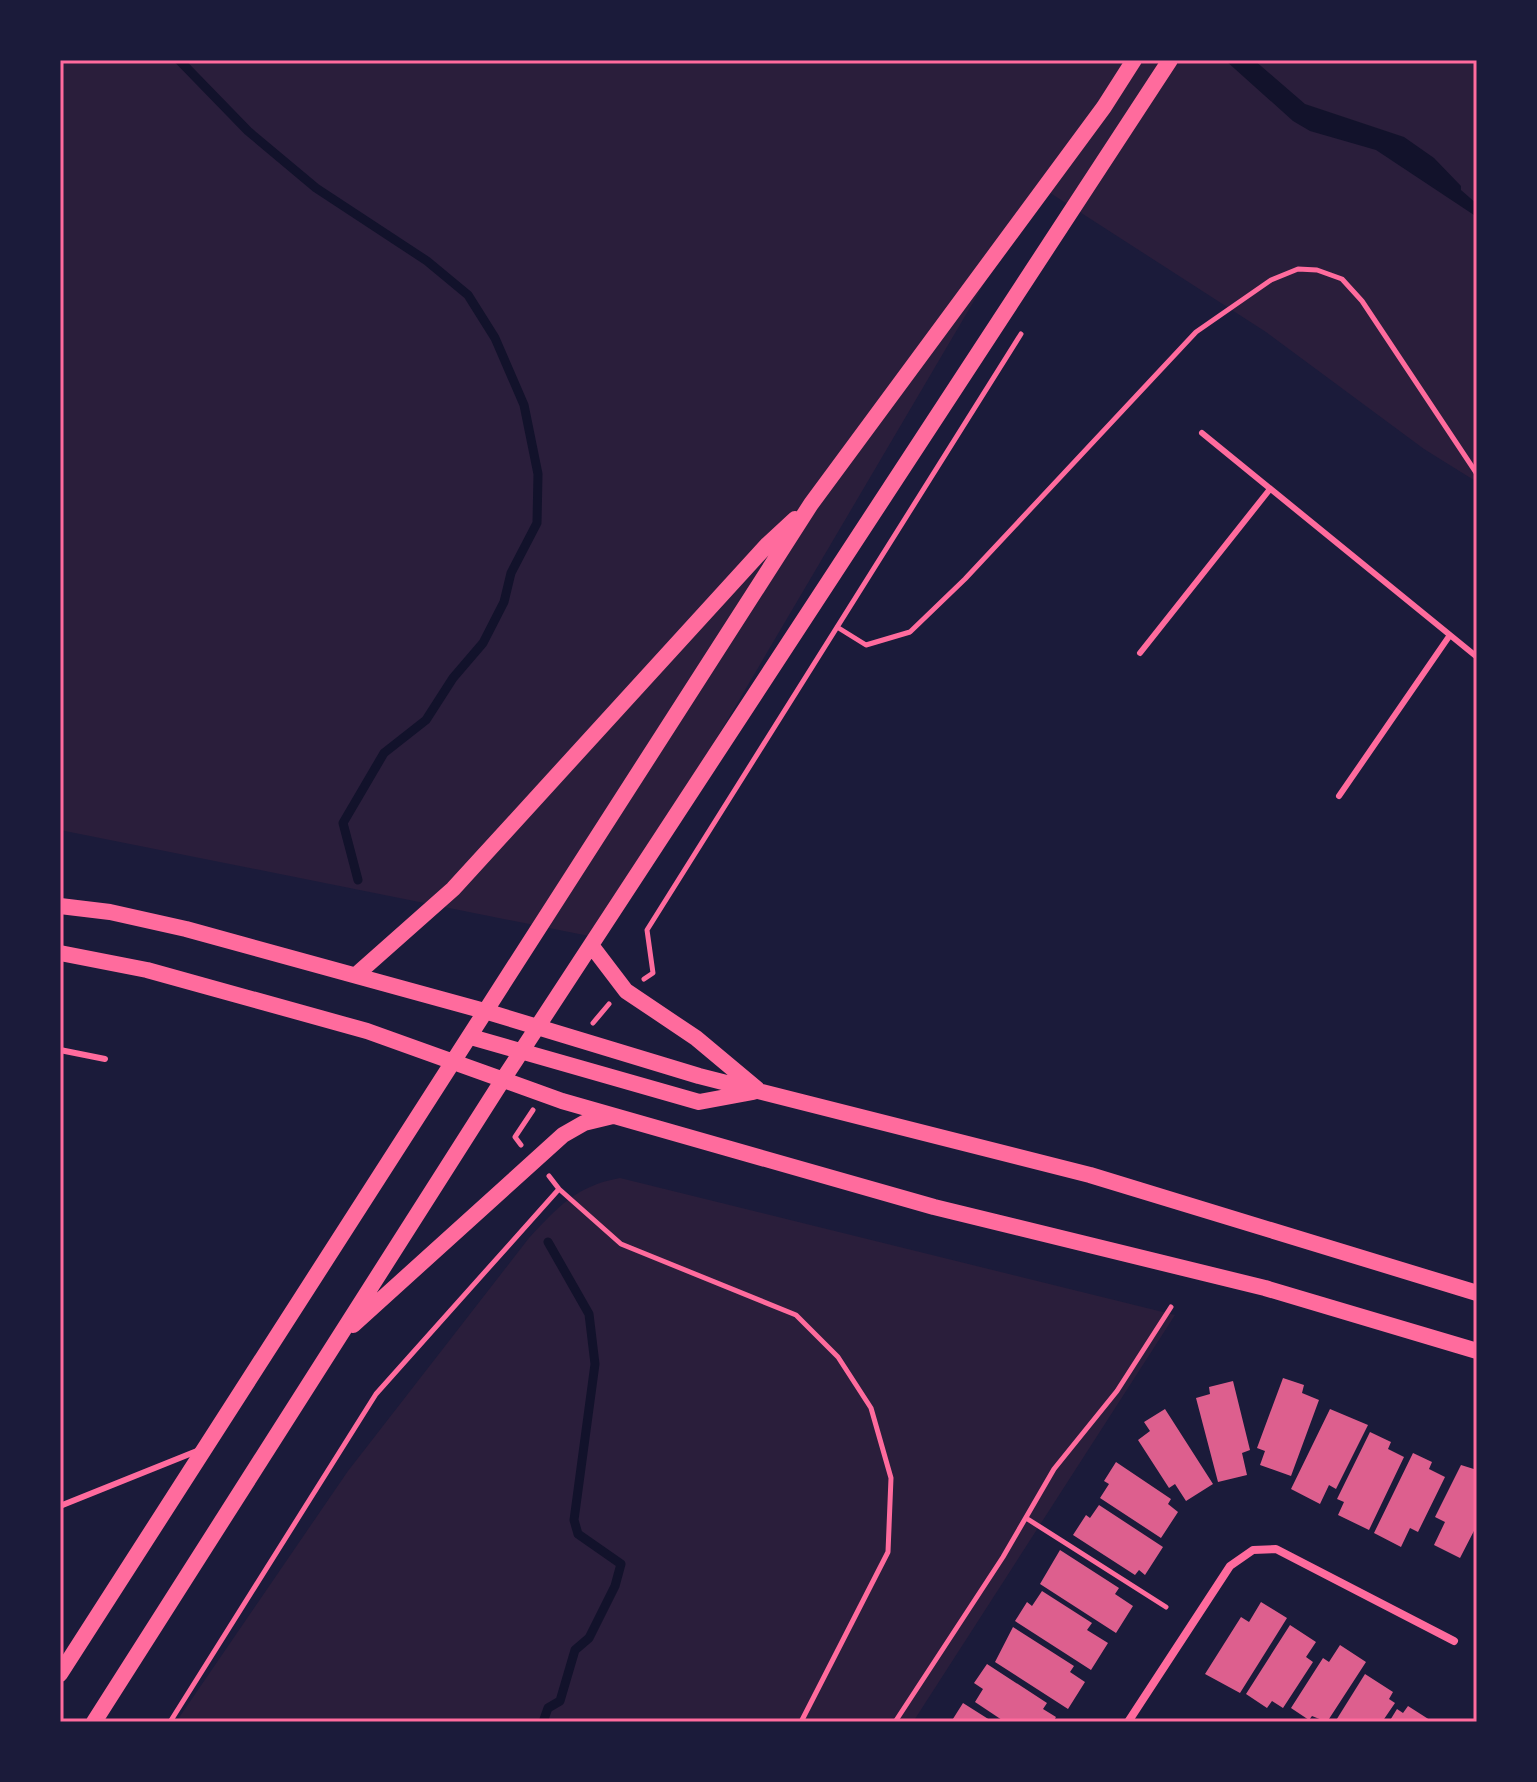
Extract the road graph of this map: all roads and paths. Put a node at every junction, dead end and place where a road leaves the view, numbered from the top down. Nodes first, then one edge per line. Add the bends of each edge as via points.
1 (1134, 60) edge
2 (1170, 60) edge
3 (1028, 323) dead end
4 (1202, 433) dead end
5 (1477, 474) edge
6 (1270, 489) junction
7 (811, 504) junction
8 (837, 627) junction
9 (1450, 635) junction
10 (1140, 653) dead end
11 (1477, 657) edge
12 (1339, 796) dead end
13 (60, 906) edge
14 (591, 945) junction
15 (60, 953) edge
16 (356, 975) junction
17 (626, 991) junction
18 (488, 1012) junction
19 (538, 1027) junction
20 (471, 1037) junction
21 (581, 1040) junction
22 (60, 1050) edge
23 (521, 1053) junction
24 (105, 1059) dead end
25 (455, 1062) junction
26 (502, 1081) junction
27 (758, 1091) junction
28 (543, 1095) junction
29 (615, 1116) junction
30 (534, 1160) junction
31 (559, 1189) junction
32 (1477, 1293) edge
33 (1171, 1307) dead end
34 (340, 1336) junction
35 (1476, 1352) edge
36 (204, 1449) junction
37 (60, 1506) edge
38 (1026, 1518) junction
39 (1166, 1607) dead end
40 (1454, 1641) dead end
41 (60, 1674) edge
42 (94, 1722) edge
43 (170, 1722) edge
44 (801, 1722) edge
45 (895, 1722) edge
46 (1128, 1722) edge

1 - 7 main road
2 - 14 main road
3 - 8 path
4 - 6 lane
5 - 8 path via 1362,301 1342,279 1298,269 1271,280 1196,332 910,632 866,645
6 - 9 lane
6 - 10 lane
7 - 16 main road via 768,544 453,889
7 - 18 main road
8 - 17 path via 647,930 653,973
9 - 11 lane
9 - 12 lane
13 - 16 main road via 186,929
14 - 17 main road
14 - 19 main road
15 - 25 main road via 198,983
16 - 18 main road
17 - 21 path via 604,1008
17 - 27 main road via 696,1038
18 - 19 main road
18 - 20 main road
19 - 21 main road
19 - 23 main road
20 - 23 main road
20 - 25 main road
21 - 27 main road
22 - 24 lane
23 - 26 main road
23 - 27 main road via 699,1102
25 - 26 main road
25 - 36 main road
26 - 28 main road
26 - 34 main road
27 - 32 main road via 1090,1175
28 - 29 main road
28 - 30 path via 515,1137
29 - 30 main road via 584,1123
29 - 35 main road via 934,1207 1265,1288
30 - 31 path
30 - 34 main road
31 - 43 path via 376,1394
31 - 44 path via 621,1244 796,1315 838,1357 871,1408 891,1478 888,1552
33 - 38 path via 1117,1391 1054,1469
34 - 42 main road
36 - 37 lane
36 - 41 main road
38 - 39 path
38 - 45 path
40 - 46 street via 1276,1549 1253,1550 1230,1566

